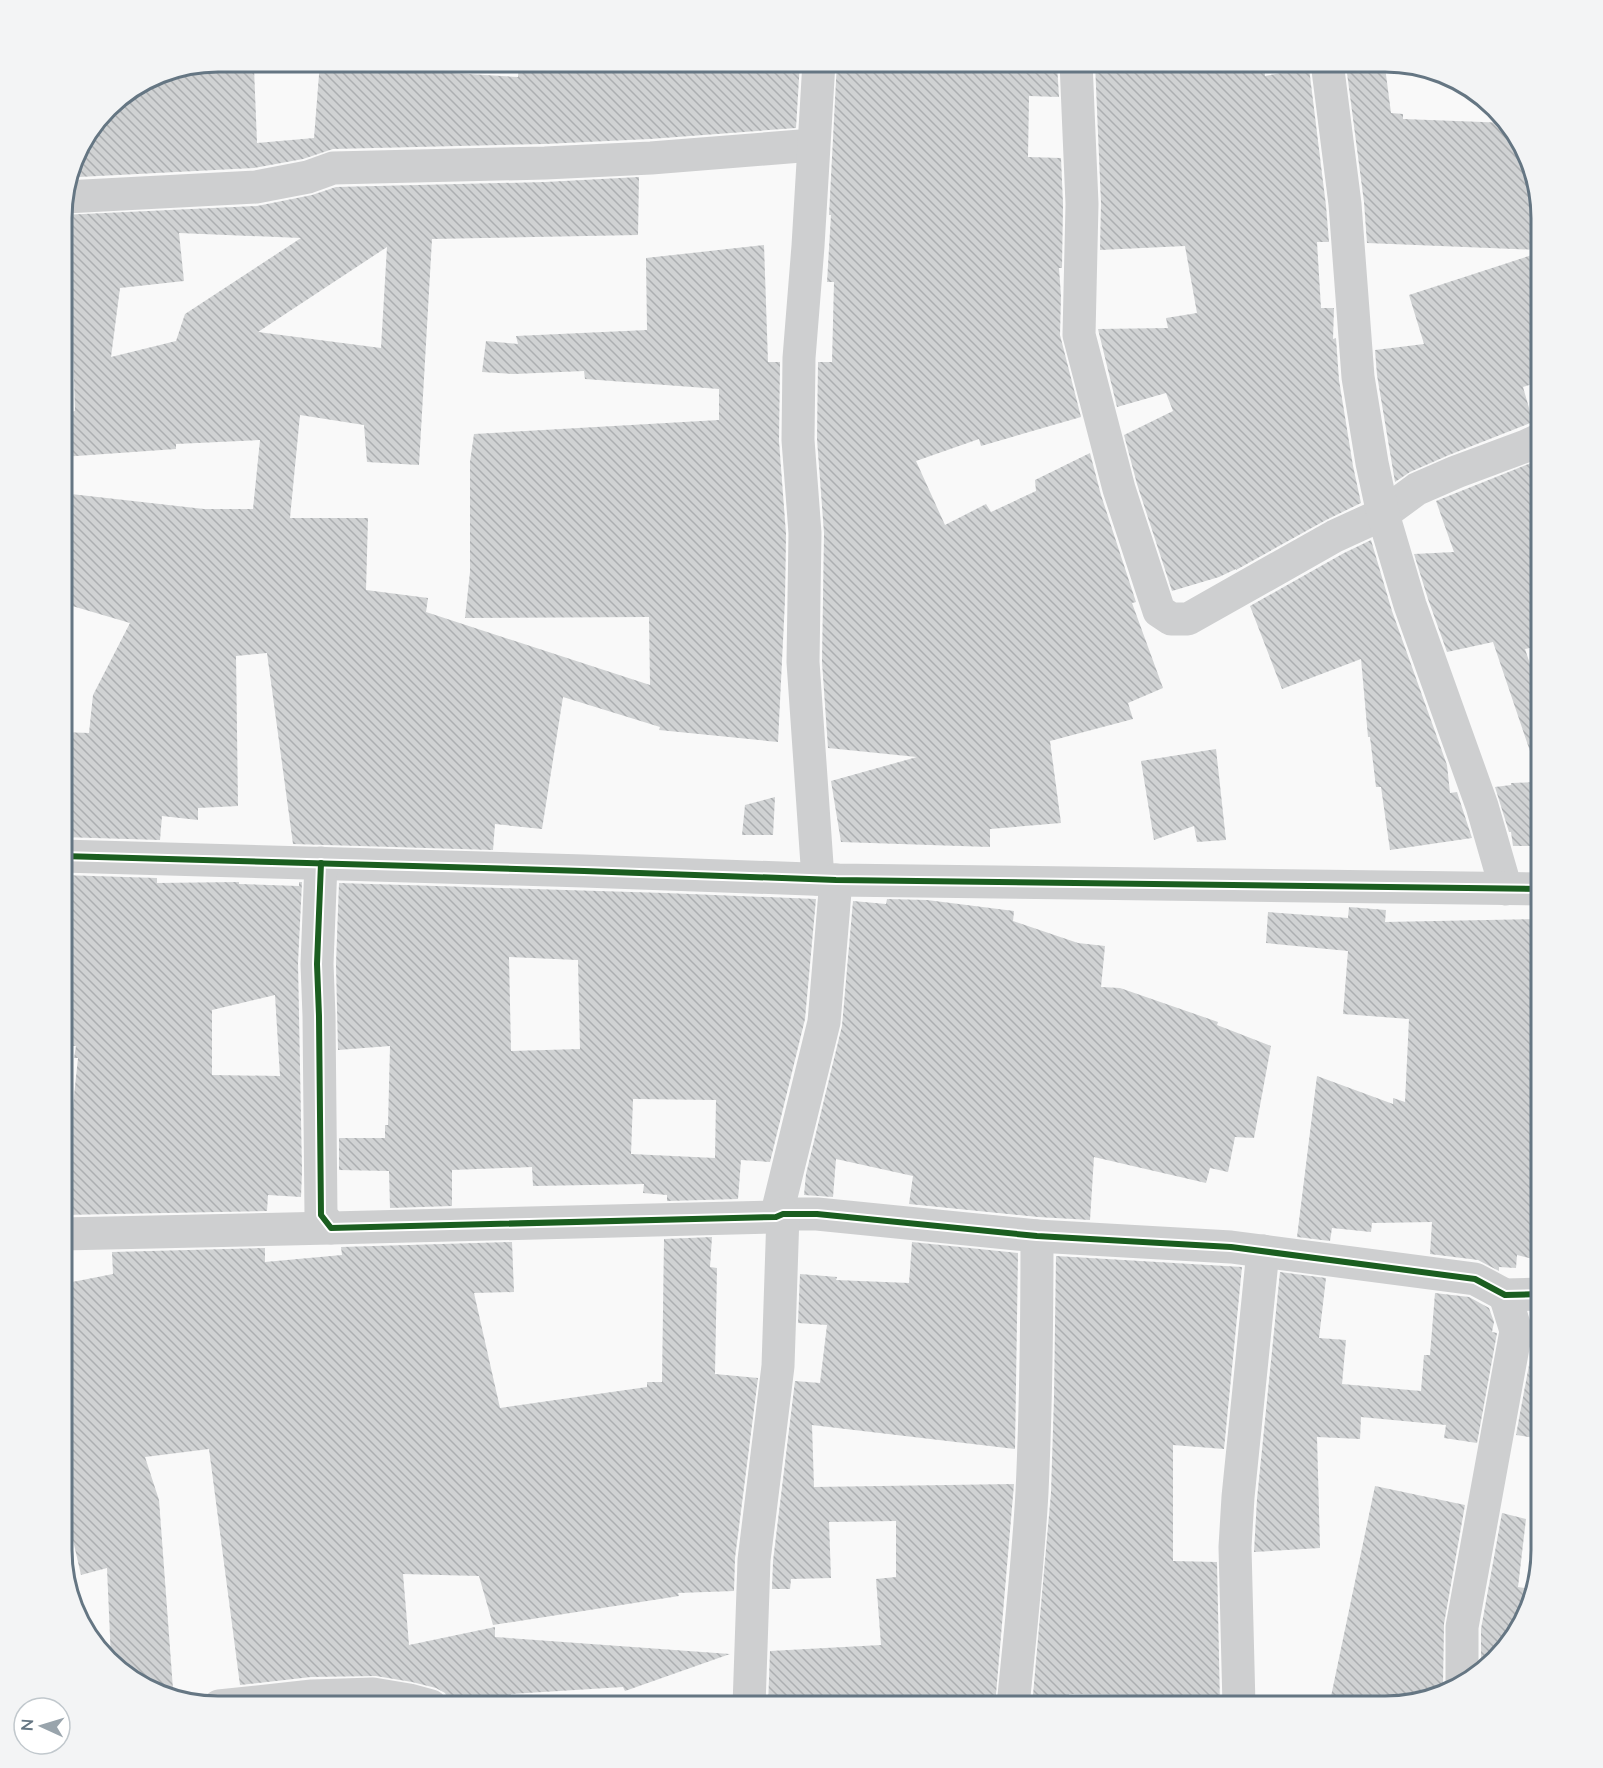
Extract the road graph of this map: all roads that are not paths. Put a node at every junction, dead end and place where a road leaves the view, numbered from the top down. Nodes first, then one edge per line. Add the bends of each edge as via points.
1 (818, 72) edge
2 (1076, 72) edge
3 (1328, 72) edge
4 (813, 145) junction
5 (74, 197) edge
6 (1531, 444) edge
7 (1383, 514) junction
8 (72, 856) edge
9 (321, 863) junction
10 (827, 880) junction
11 (1506, 889) junction
12 (1531, 889) edge
13 (779, 1216) junction
14 (331, 1228) junction
15 (72, 1234) edge
16 (1037, 1236) junction
17 (1263, 1251) junction
18 (1531, 1294) edge
19 (1505, 1295) junction
20 (1462, 1674) edge
21 (312, 1696) edge
22 (385, 1696) edge
23 (749, 1696) edge
24 (1013, 1696) edge
25 (1239, 1696) edge

1 - 4 street
2 - 7 street via 1082,204 1079,335 1119,489 1159,611 1171,619 1188,619 1289,560
3 - 7 street via 1345,204 1358,377
4 - 5 street via 651,158 333,168 256,187
4 - 10 street via 798,358 798,440 806,533 803,662
6 - 7 street via 1417,489
7 - 11 street
8 - 9 street
9 - 10 street
9 - 14 street via 317,964 321,1215
10 - 11 street
10 - 13 street via 824,1022
11 - 12 street
13 - 14 street
13 - 16 street via 818,1214
13 - 23 street via 778,1366 754,1560
14 - 15 street
16 - 17 street
16 - 24 street via 1032,1493
17 - 19 street via 1475,1279
17 - 25 street via 1235,1547
18 - 19 street
19 - 20 street via 1516,1331 1462,1627
21 - 22 street

